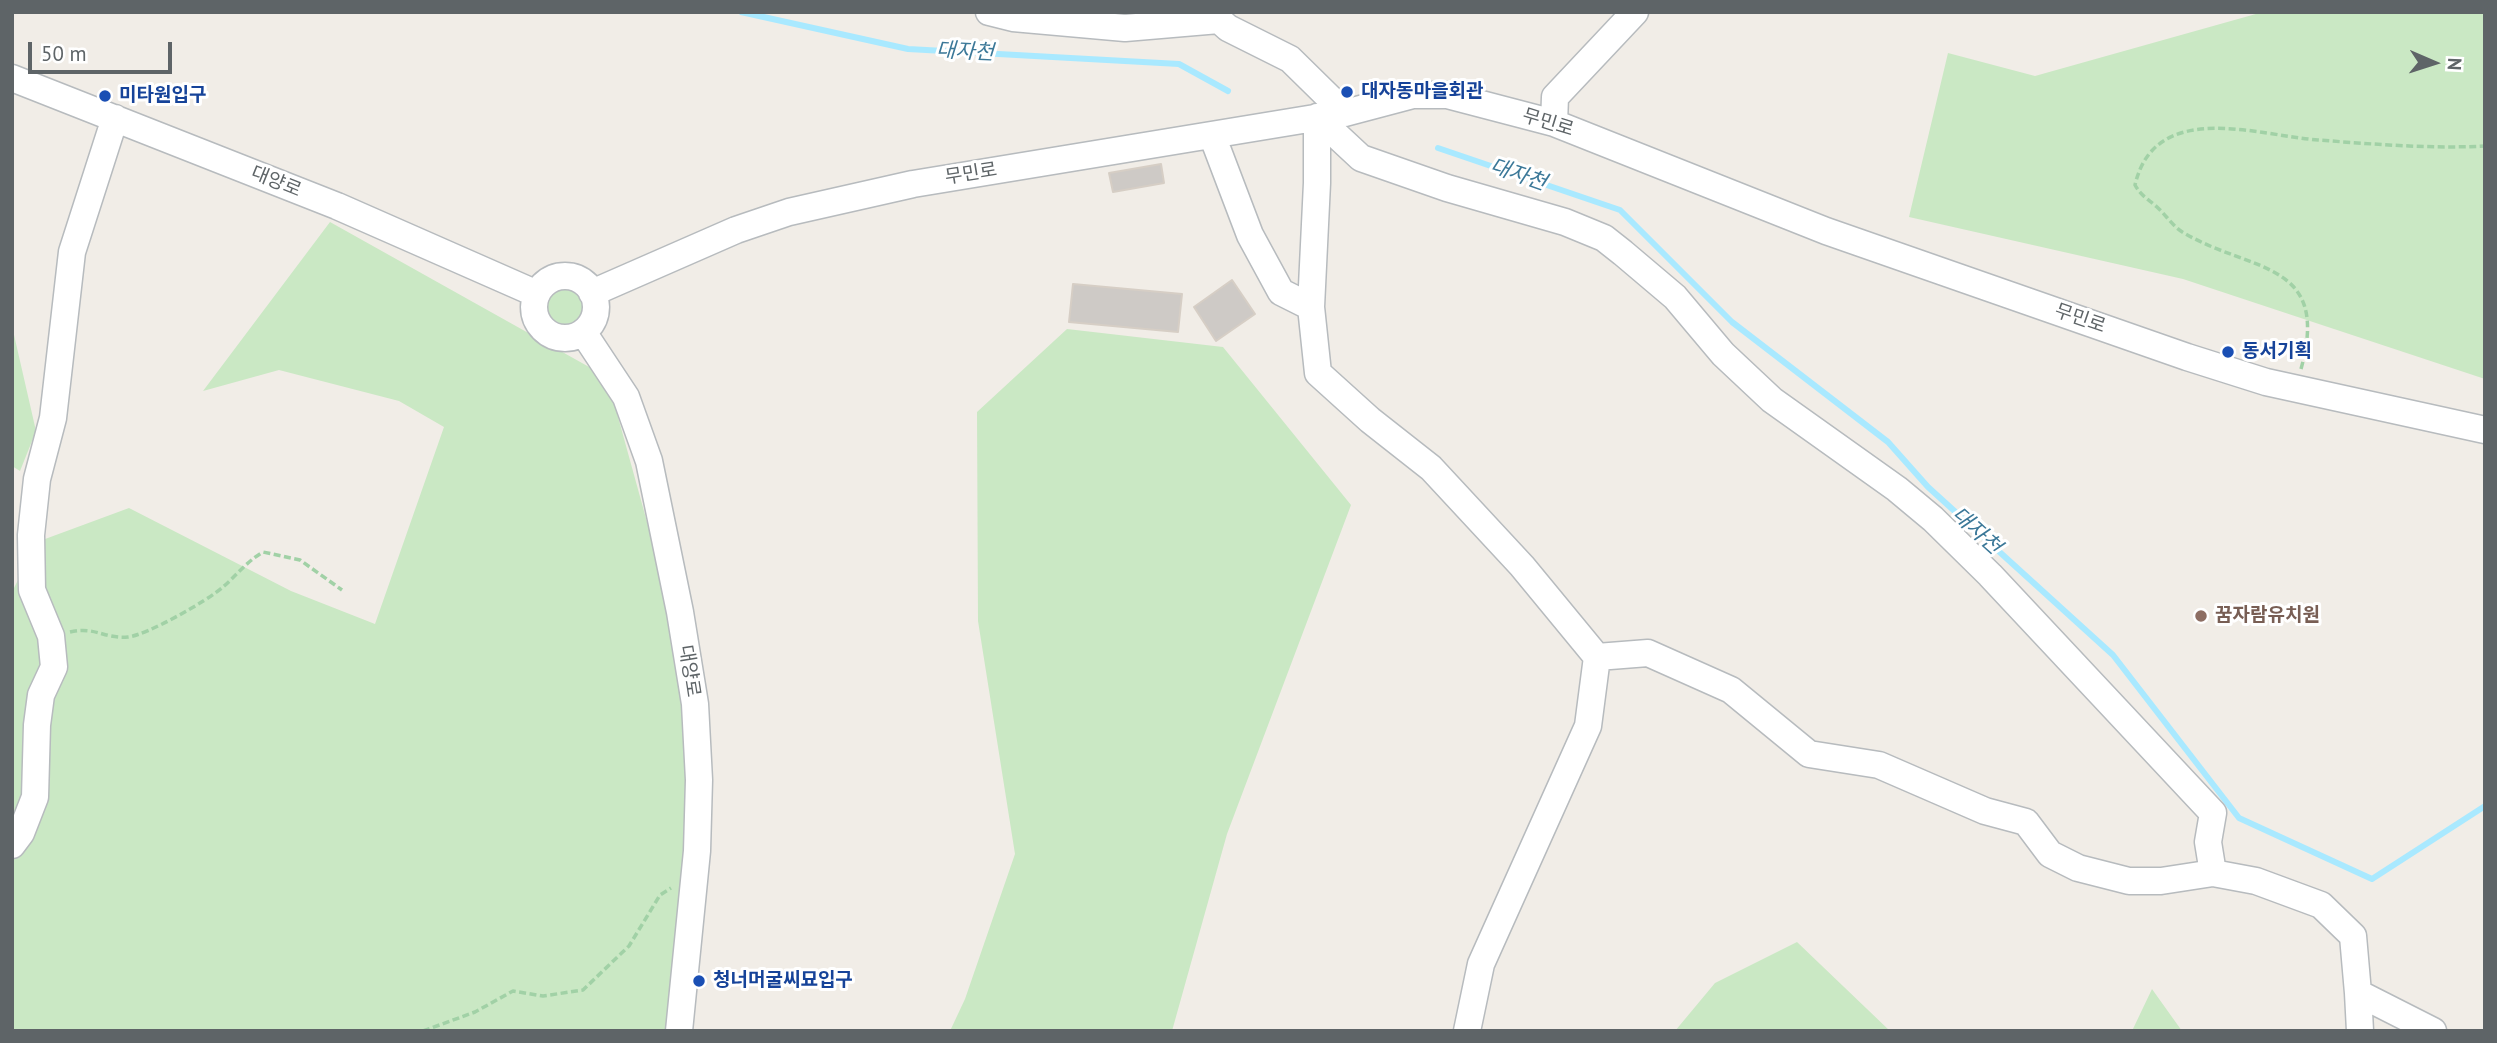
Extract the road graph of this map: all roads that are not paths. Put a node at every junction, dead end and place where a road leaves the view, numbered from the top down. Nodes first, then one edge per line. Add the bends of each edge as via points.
1 (989, 12) edge
2 (1635, 12) edge
3 (1219, 16) edge
4 (12, 78) edge
5 (1345, 113) junction
6 (1317, 117) junction
7 (114, 118) junction
8 (1554, 123) junction
9 (1212, 135) junction
10 (592, 293) junction
11 (537, 295) junction
12 (1311, 307) junction
13 (583, 332) junction
14 (2485, 430) edge
15 (1597, 657) junction
16 (12, 845) edge
17 (2213, 873) junction
18 (2358, 993) junction
19 (679, 1031) edge
20 (1467, 1031) edge
21 (2360, 1031) edge
22 (2433, 1031) edge

1 - 3 street via 1125,28
2 - 8 street via 1555,97
3 - 5 street via 1228,28 1290,59
4 - 7 street, 대양로
5 - 6 street, 무민로
5 - 8 street, 무민로 via 1413,95 1447,95
6 - 9 street, 무민로
6 - 12 street
6 - 17 street via 1361,158 1564,222 1604,238 1623,253 1675,297 1723,354 1772,400 1897,489 1990,575 2213,813 2208,842
7 - 11 street, 대양로 via 337,206
7 - 16 street via 72,252 53,418 37,479 32,590 51,636 54,667 41,695 35,797
8 - 14 street, 무민로 via 1826,231 2188,357 2297,388
9 - 10 street, 무민로 via 912,184 789,212 736,230
9 - 12 street via 1250,234 1281,292
10 - 11 street via 582,281 561,276 542,286
10 - 13 street via 594,316
11 - 13 street via 536,316 546,331 564,337
12 - 15 street via 1318,373 1432,468
13 - 19 street, 대양로 via 626,397 649,461 695,704 699,780 695,873
15 - 17 street via 1648,653 1731,690 1809,754 1879,765 1986,811 2026,822 2050,854 2078,869 2129,881
15 - 20 street via 1588,726 1481,964
17 - 18 street via 2256,881 2321,905 2353,936
18 - 21 street
18 - 22 street

